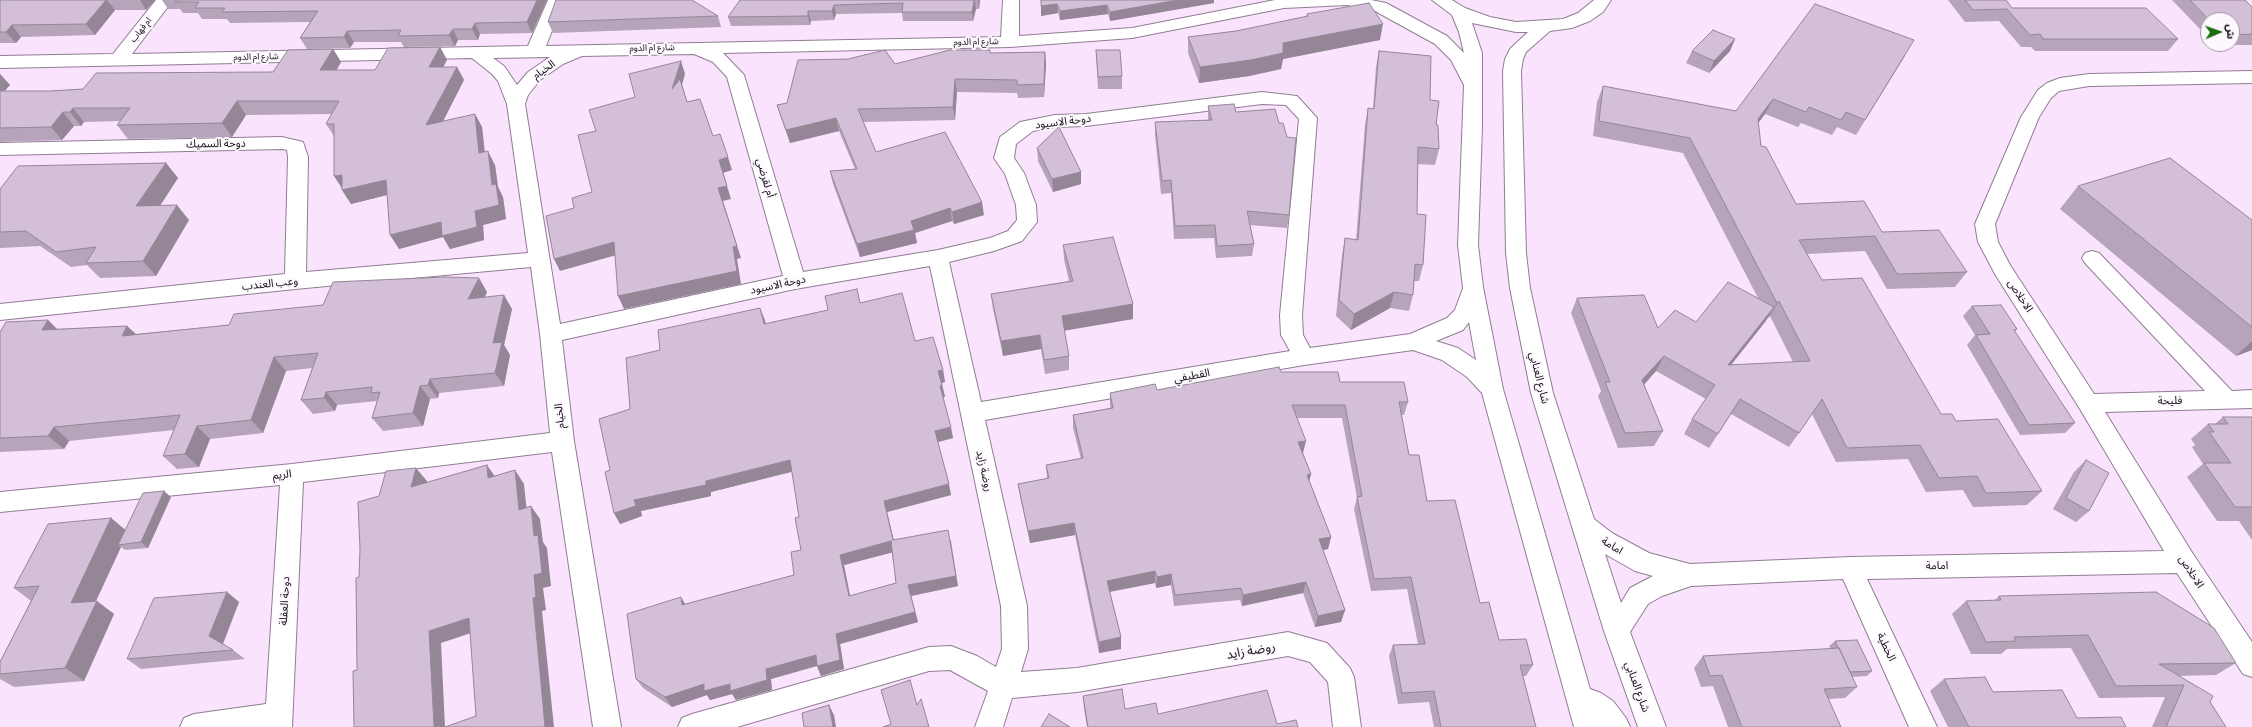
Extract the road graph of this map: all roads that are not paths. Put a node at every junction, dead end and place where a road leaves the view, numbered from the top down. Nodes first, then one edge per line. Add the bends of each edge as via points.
1 (165, 0) edge
2 (556, 0) edge
3 (1011, 0) edge
4 (1301, 0) edge
5 (1440, 0) edge
6 (1603, 0) edge
7 (1282, 5) junction
8 (1460, 12) junction
9 (1545, 27) junction
10 (1010, 42) junction
11 (777, 45) junction
12 (693, 47) junction
13 (585, 50) junction
14 (534, 51) junction
15 (475, 52) junction
16 (118, 60) junction
17 (0, 62) edge
18 (735, 75) junction
19 (2252, 77) edge
20 (1472, 84) junction
21 (516, 104) junction
22 (0, 149) edge
23 (938, 257) junction
24 (2092, 258) dead end
25 (540, 259) junction
26 (295, 281) junction
27 (795, 281) junction
28 (1473, 286) junction
29 (0, 312) edge
30 (551, 334) junction
31 (1413, 342) junction
32 (1304, 357) junction
33 (1492, 388) junction
34 (2226, 399) junction
35 (2252, 399) edge
36 (2088, 403) junction
37 (971, 413) junction
38 (562, 441) junction
39 (292, 474) junction
40 (0, 502) edge
41 (1583, 525) junction
42 (2184, 562) junction
43 (1850, 568) junction
44 (1691, 575) junction
45 (1617, 631) junction
46 (2252, 665) edge
47 (1004, 686) junction
48 (1581, 698) junction
49 (278, 721) edge
50 (194, 727) edge
51 (607, 727) edge
52 (692, 727) edge
53 (989, 727) edge
54 (1347, 727) edge
55 (1588, 727) edge
56 (1616, 727) edge
57 (1652, 727) edge
58 (1923, 727) edge

1 - 16 street, ام قهاب
2 - 14 street
3 - 10 street
4 - 7 street, شارع ام الدوم
5 - 8 street
6 - 9 street via 1584,17 1566,24
7 - 10 street, شارع ام الدوم via 1132,33
7 - 20 street via 1347,0 1380,7 1441,40 1459,58
8 - 9 street via 1486,22 1509,26
8 - 20 street via 1468,32 1472,53
9 - 41 street, شارع العنابي via 1527,40 1514,59 1516,252 1520,288 1542,393
10 - 11 street, شارع ام الدوم
11 - 12 street, شارع ام الدوم
11 - 18 street via 749,60
12 - 13 street, شارع ام الدوم
12 - 18 street, أم لقرضي via 719,58
13 - 14 street, شارع ام الدوم
13 - 21 street, الخيام via 557,60 534,76 520,94
14 - 15 street, شارع ام الدوم
15 - 16 street, شارع ام الدوم
15 - 21 street, الخيام via 498,70 506,80
16 - 17 street, شارع ام الدوم
18 - 27 street, أم لقرضي
19 - 36 street, الاخلاص via 2089,80 2060,84 2044,94 2030,117 1987,216 1985,224 1988,242 2002,269
20 - 28 street via 1473,126 1468,245
21 - 25 street, الخيام
22 - 26 street, دوحة السميك via 282,143 296,146 298,157
23 - 27 street, دوحة الاسيود
23 - 32 street, دوحة الاسيود via 994,244 1015,236 1027,222 1023,199 1014,173 1004,158 1007,141 1027,126 1262,98 1291,100 1308,118 1291,315 1292,335
23 - 37 street, روضة زايد
24 - 34 street
25 - 26 street, وعب العندب
25 - 30 street, الخيام
26 - 29 street, وعب العندب
27 - 30 street, دوحة الاسيود
28 - 31 street, القطيفي via 1464,313 1455,324
28 - 33 street
30 - 38 street, الخيام
31 - 32 street, القطيفي
31 - 33 street, القطيفي via 1450,354 1475,371
32 - 37 street, القطيفي
33 - 48 street
34 - 35 street, فليحة
34 - 36 street, فليحة
36 - 42 street, الاخلاص
37 - 47 street, روضة زايد via 1014,606 1015,649
38 - 39 street, الريم
38 - 51 street, الخيام
39 - 40 street, الريم
39 - 49 street, دوحة العقلة
41 - 44 street, امامة via 1603,541 1644,563
41 - 45 street, شارع العنابي
42 - 43 street, امامة
42 - 46 street, الاخلاص
43 - 44 street, امامة
43 - 58 street, الخطية
44 - 45 street, امامة via 1654,587 1639,596
45 - 57 street, شارع العنابي
47 - 52 street via 968,665 950,658 929,659
47 - 53 street, روضة زايد
47 - 54 street, روضة زايد via 1076,680 1288,644 1318,652 1340,676
48 - 55 street
48 - 56 street via 1603,710
49 - 50 street

